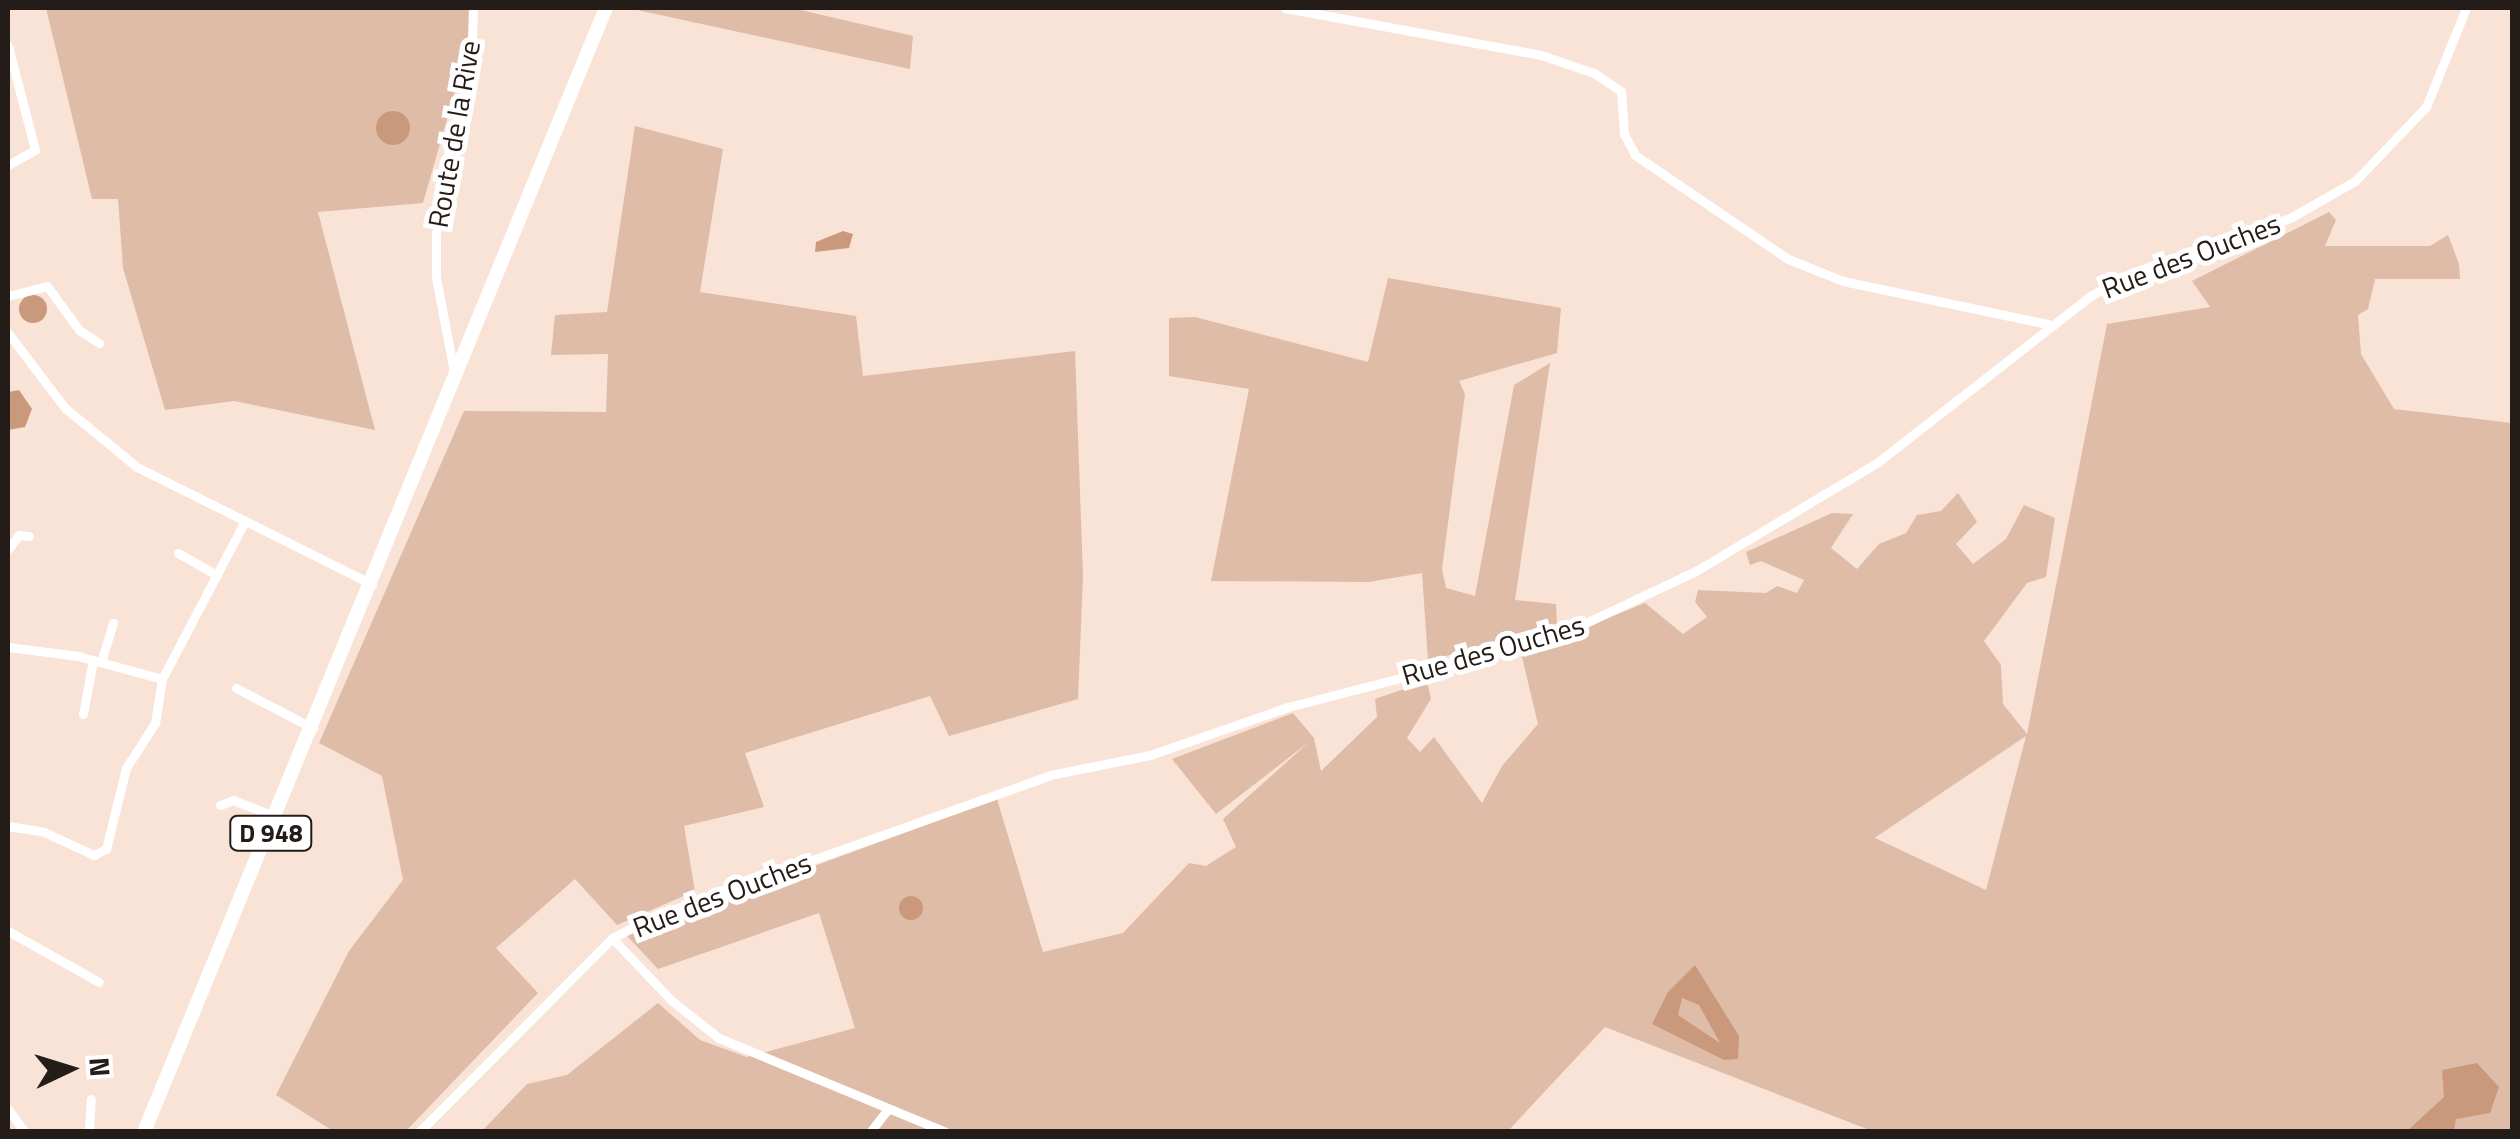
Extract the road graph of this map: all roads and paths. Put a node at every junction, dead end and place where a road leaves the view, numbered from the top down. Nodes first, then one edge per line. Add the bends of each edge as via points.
1 (473, 8) edge
2 (606, 8) edge
3 (1285, 8) edge
4 (2466, 8) edge
5 (8, 46) edge
6 (8, 165) edge
7 (8, 296) edge
8 (2052, 326) junction
9 (8, 332) edge
10 (99, 344) dead end
11 (456, 378) junction
12 (244, 523) junction
13 (28, 536) dead end
14 (8, 550) edge
15 (178, 554) dead end
16 (215, 574) junction
17 (372, 584) junction
18 (113, 623) dead end
19 (8, 647) edge
20 (97, 661) junction
21 (162, 680) junction
22 (236, 688) dead end
23 (83, 714) dead end
24 (313, 728) junction
25 (220, 805) dead end
26 (277, 817) junction
27 (8, 826) edge
28 (8, 931) edge
29 (612, 938) junction
30 (98, 982) dead end
31 (91, 1099) dead end
32 (8, 1109) edge
33 (887, 1110) junction
34 (25, 1132) edge
35 (90, 1132) edge
36 (144, 1132) edge
37 (419, 1132) edge
38 (870, 1132) edge
39 (946, 1132) edge

1 - 11 street, Route de la Rive via 471,70 437,216 436,277
2 - 11 main road, D 948
3 - 8 street via 1540,55 1594,73 1622,92 1624,134 1635,155 1788,259 1843,281
4 - 8 street, Rue des Ouches via 2426,107 2355,181 2290,218 2113,282
5 - 6 street via 35,150
7 - 10 street via 47,286
8 - 29 street, Rue des Ouches via 1878,462 1696,572 1583,626 1288,707 1150,755 1050,775
9 - 12 street via 64,408 104,442 160,482
11 - 17 main road, D 948
12 - 16 street
12 - 17 street
13 - 14 street via 18,535
15 - 16 street
16 - 21 street
17 - 24 main road, D 948
18 - 20 street
19 - 20 street
20 - 21 street
20 - 23 street
21 - 27 street via 155,723 126,768 120,812 101,854
22 - 24 street
24 - 26 main road, D 948
25 - 26 street via 232,800
26 - 36 main road, D 948
28 - 30 street
29 - 33 street via 718,1038
29 - 37 street, Rue des Ouches
31 - 35 street
32 - 34 street
33 - 38 street
33 - 39 street

